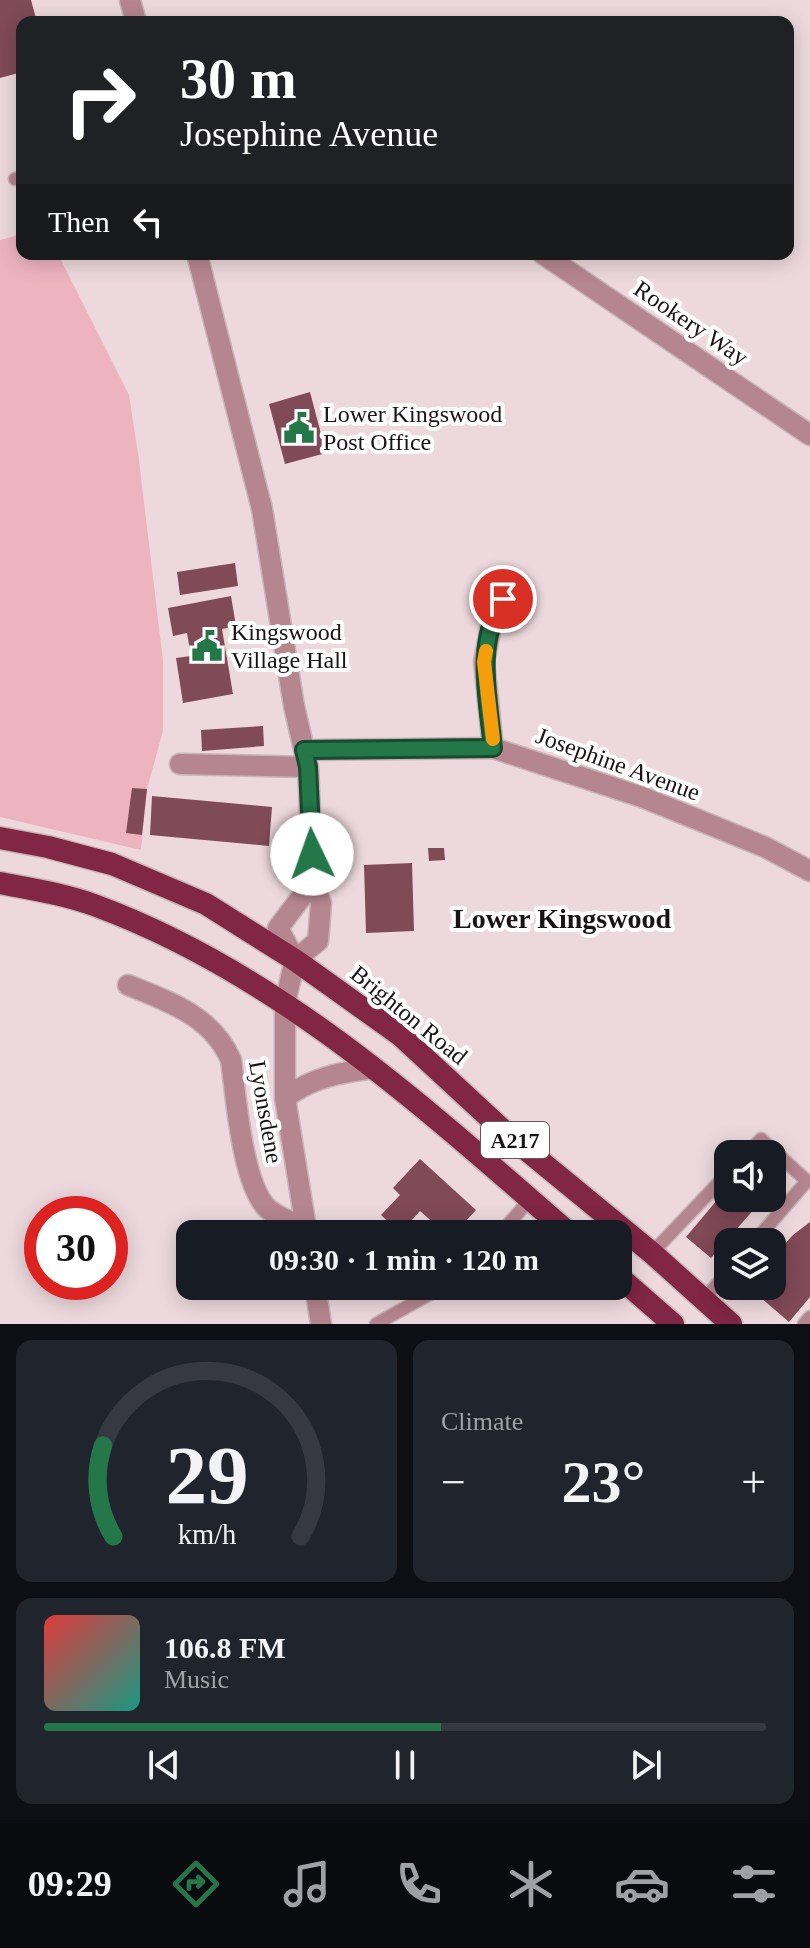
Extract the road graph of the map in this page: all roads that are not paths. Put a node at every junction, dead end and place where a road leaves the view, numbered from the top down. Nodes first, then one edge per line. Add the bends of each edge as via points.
1 (199, 260) edge
2 (552, 260) edge
3 (810, 435) edge
4 (513, 584) dead end
5 (493, 748) junction
6 (306, 759) junction
7 (180, 764) dead end
8 (0, 838) edge
9 (810, 871) edge
10 (313, 882) junction
11 (0, 883) edge
12 (295, 960) junction
13 (128, 985) dead end
14 (285, 1003) junction
15 (373, 1068) junction
16 (285, 1098) junction
17 (786, 1162) edge
18 (714, 1188) edge
19 (530, 1199) junction
20 (786, 1205) edge
21 (780, 1212) edge
22 (285, 1220) edge
23 (305, 1220) edge
24 (512, 1220) edge
25 (554, 1220) edge
26 (766, 1228) edge
27 (652, 1253) junction
28 (632, 1288) edge
29 (714, 1288) edge
30 (704, 1299) junction
31 (317, 1300) edge
32 (419, 1300) edge
33 (810, 1317) edge
34 (321, 1324) edge
35 (376, 1324) edge
36 (673, 1324) edge
37 (731, 1324) edge
38 (804, 1324) edge

1 - 6 street via 262,509
2 - 3 street, Rookery Way
4 - 5 street via 493,615 484,662
5 - 6 street, Josephine Avenue
5 - 9 street, Josephine Avenue via 642,797
6 - 7 street, Josephine Avenue
6 - 10 street
8 - 12 highway, Brighton Road / A217 via 112,864 206,904
10 - 12 street via 321,903 318,941
10 - 12 street via 278,928
11 - 14 highway, A217 via 91,904 160,932
12 - 14 street
12 - 27 highway, Brighton Road / A217 via 400,1035 506,1133
13 - 22 street, Lyonsdene via 173,1003 212,1029 224,1044 255,1191 266,1208
14 - 15 highway, A217
14 - 16 street
15 - 16 street via 330,1074
15 - 19 highway, A217
16 - 23 street
17 - 20 lane via 807,1181
18 - 27 lane
19 - 24 lane
19 - 25 highway, A217
21 - 26 lane
27 - 30 highway, Brighton Road / A217
28 - 36 highway
29 - 30 lane
30 - 37 highway, Brighton Road / A217
31 - 34 street
32 - 35 lane
33 - 38 lane

